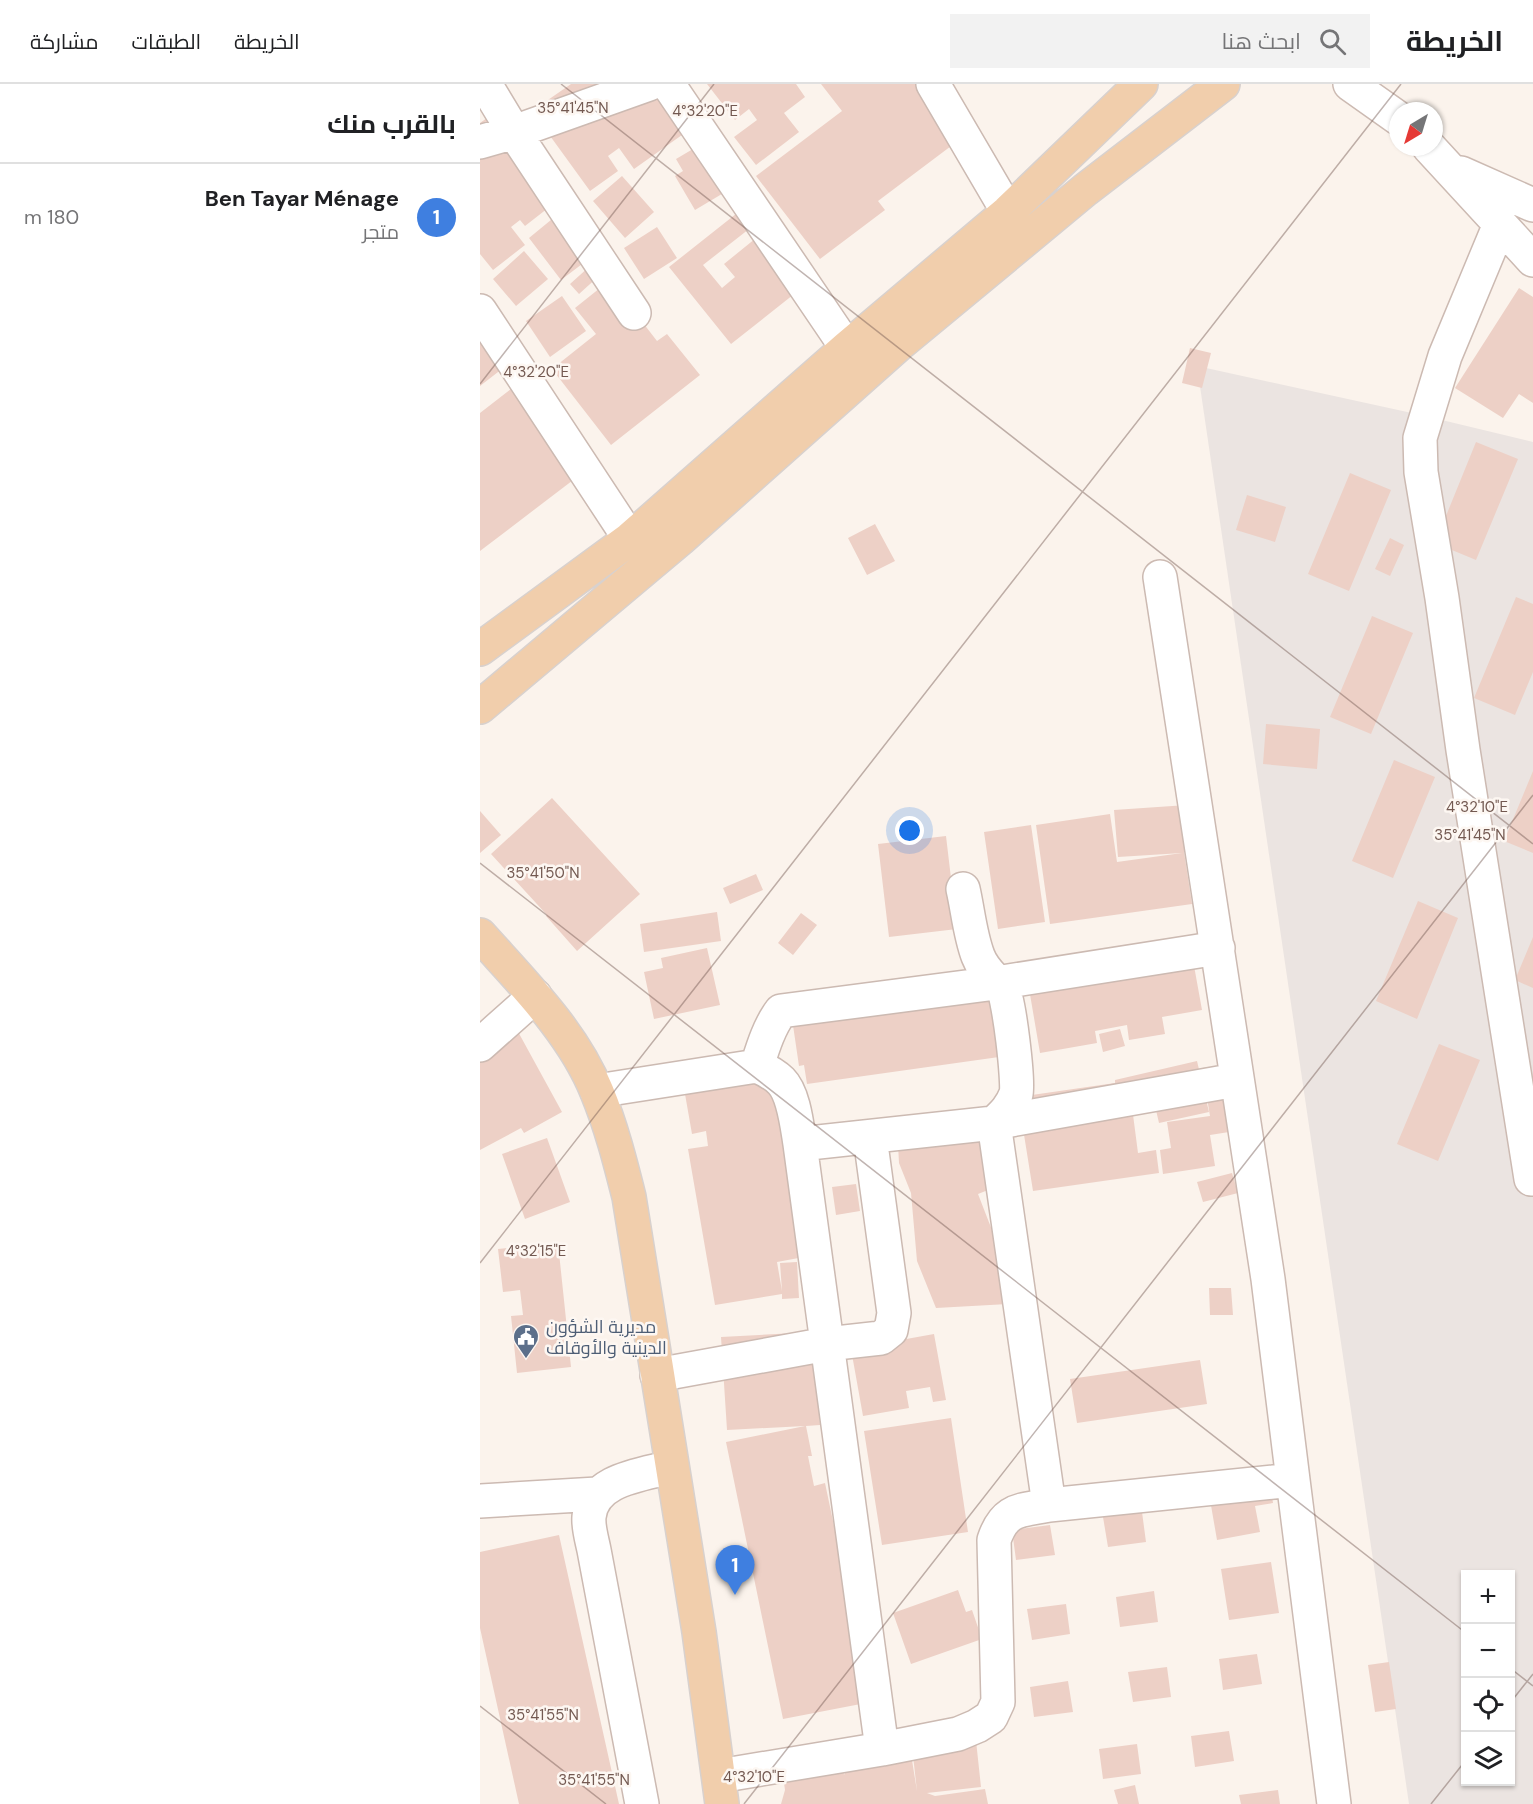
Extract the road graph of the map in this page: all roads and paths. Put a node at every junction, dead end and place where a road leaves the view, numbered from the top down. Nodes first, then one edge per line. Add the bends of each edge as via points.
1 (485, 84) edge
2 (649, 84) edge
3 (668, 84) edge
4 (933, 84) edge
5 (1141, 84) edge
6 (1223, 84) edge
7 (1350, 84) edge
8 (1391, 84) edge
9 (1398, 102) edge
10 (1389, 112) edge
11 (514, 132) junction
12 (480, 142) edge
13 (1437, 156) edge
14 (1533, 205) edge
15 (1008, 212) junction
16 (1500, 224) junction
17 (1533, 260) edge
18 (480, 311) edge
19 (634, 313) dead end
20 (847, 348) junction
21 (630, 539) junction
22 (1160, 577) dead end
23 (480, 649) edge
24 (480, 707) edge
25 (963, 889) dead end
26 (480, 935) edge
27 (1218, 948) junction
28 (996, 983) junction
29 (535, 996) junction
30 (480, 1045) edge
31 (757, 1066) junction
32 (1236, 1080) junction
33 (597, 1091) junction
34 (994, 1123) junction
35 (870, 1137) junction
36 (800, 1144) junction
37 (1531, 1179) dead end
38 (827, 1344) junction
39 (657, 1375) junction
40 (671, 1467) junction
41 (1293, 1480) junction
42 (597, 1494) junction
43 (480, 1501) edge
44 (1049, 1505) junction
45 (882, 1749) junction
46 (720, 1790) edge
47 (642, 1804) edge
48 (1334, 1804) edge

1 - 11 street
2 - 11 street
3 - 20 street
4 - 15 street
5 - 15 main road
6 - 24 main road via 1085,190 907,338 680,539
7 - 10 street
8 - 9 street
11 - 12 street
11 - 19 street
13 - 14 street
13 - 16 street
15 - 20 main road
16 - 17 street
16 - 37 street via 1445,356 1420,438 1421,472
18 - 21 street
20 - 21 main road
21 - 23 main road
22 - 27 street
25 - 28 street via 977,953
26 - 29 main road
27 - 28 street
27 - 32 street
28 - 31 street via 782,1011 768,1034
28 - 34 street via 1007,1001 1017,1091 1010,1107
29 - 30 street
29 - 33 main road via 576,1051
31 - 33 street
31 - 36 street via 783,1082 795,1113
32 - 34 street
32 - 41 street via 1268,1279
33 - 39 main road via 628,1197
34 - 35 street
34 - 44 street
35 - 36 street
35 - 38 street via 894,1313 891,1330 881,1338
36 - 38 street
38 - 39 street
38 - 45 street
39 - 40 main road
40 - 42 street via 616,1481
40 - 46 main road
41 - 44 street
41 - 48 street
42 - 43 street
42 - 47 street via 589,1516
44 - 45 street via 1005,1518 994,1540 998,1701 991,1717 958,1734
45 - 46 street

